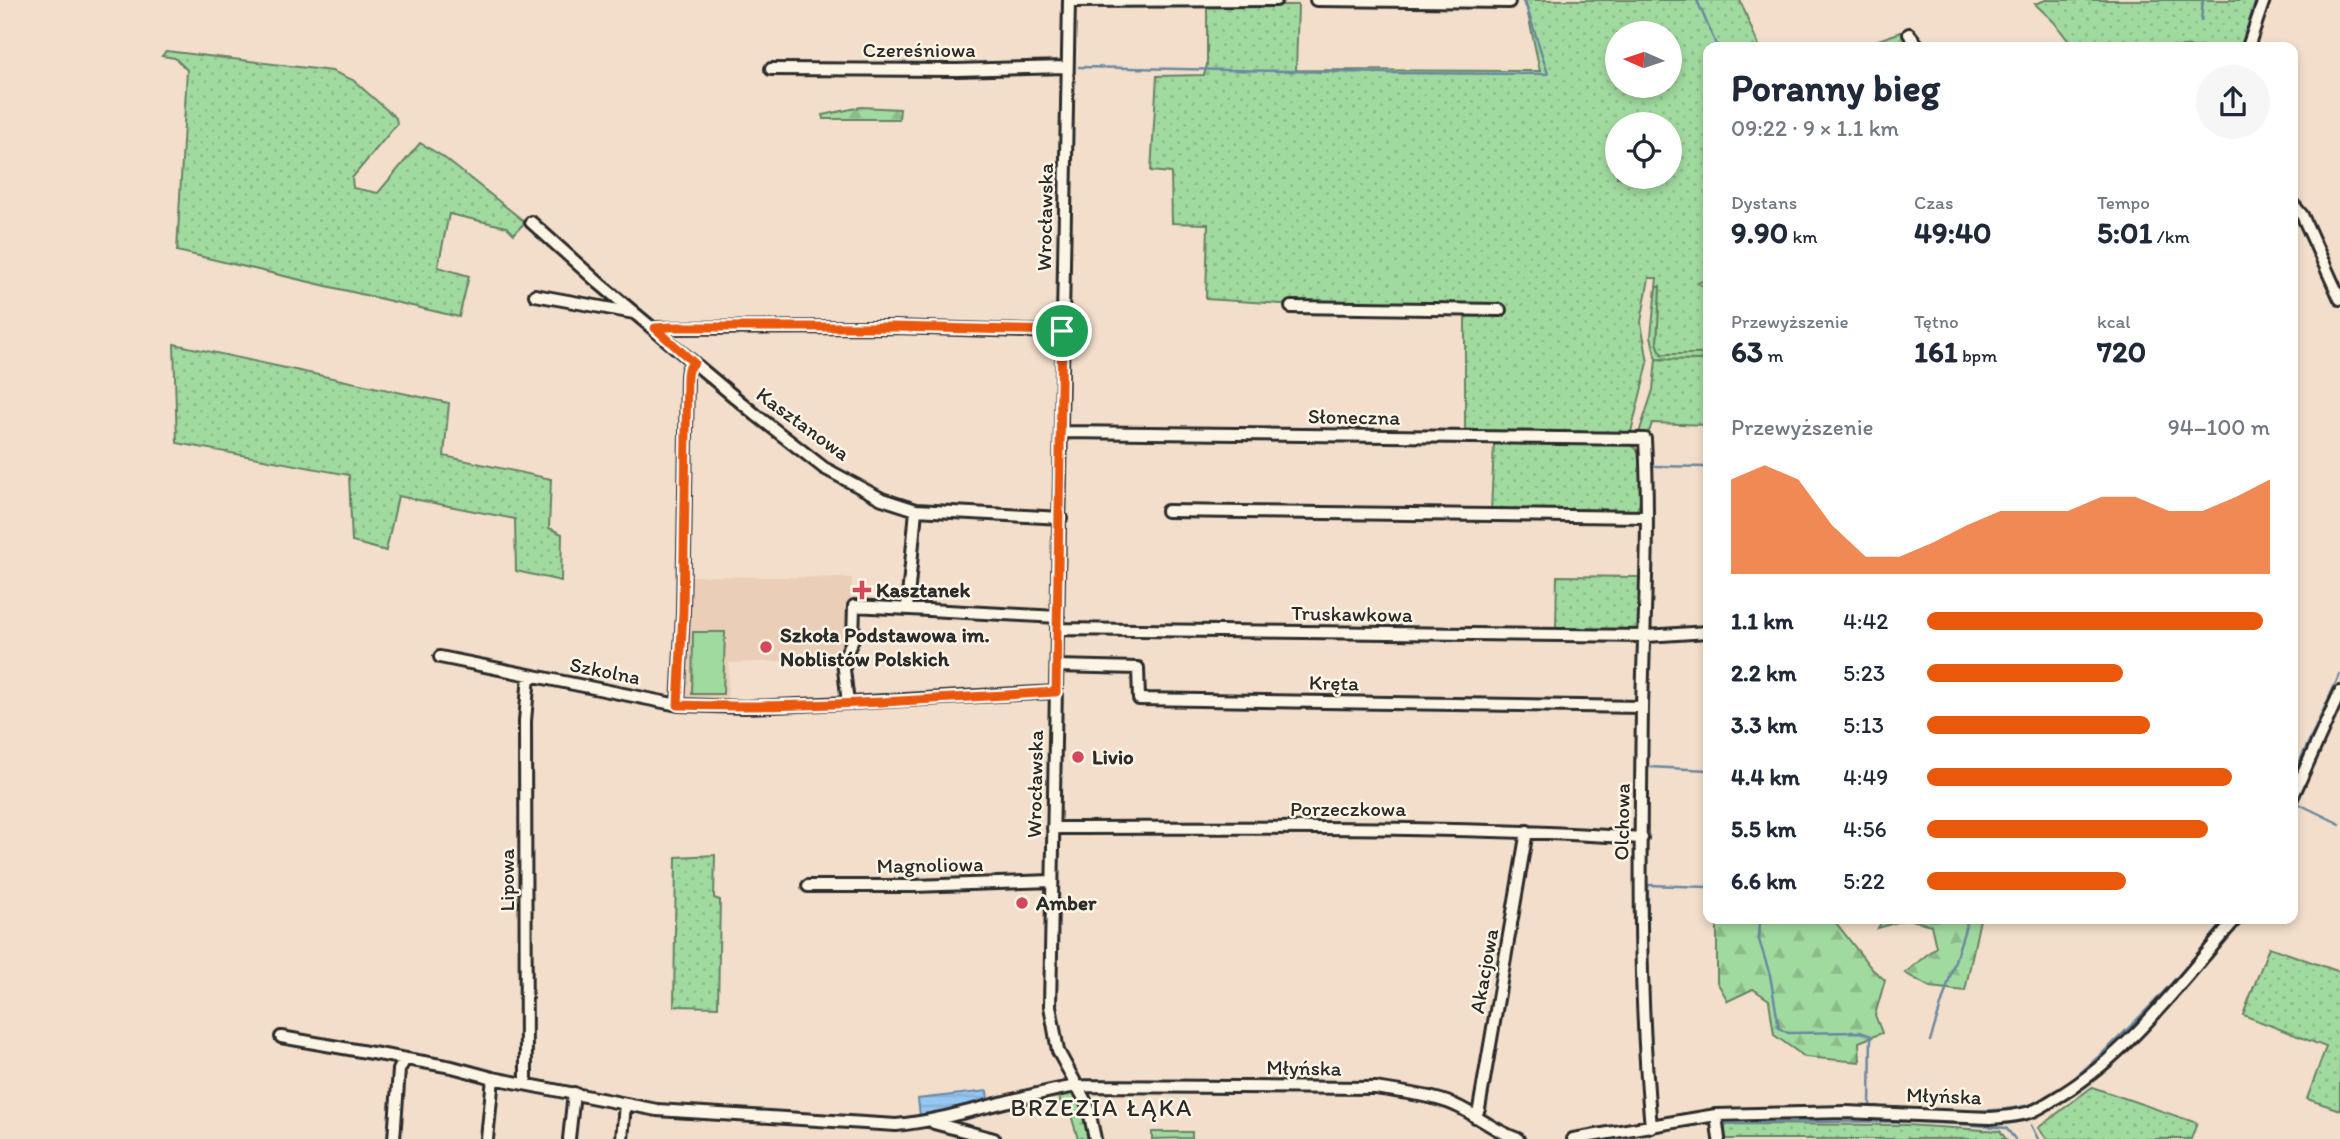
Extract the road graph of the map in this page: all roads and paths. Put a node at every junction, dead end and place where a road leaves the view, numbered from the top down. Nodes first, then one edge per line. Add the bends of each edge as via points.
1 (1069, 0) edge
2 (1276, 0) edge
3 (1316, 0) edge
4 (1386, 0) edge
5 (2264, 0) edge
6 (1509, 2) dead end
7 (1909, 34) dead end
8 (1915, 42) edge
9 (2250, 42) edge
10 (1066, 68) junction
11 (771, 69) dead end
12 (2298, 210) edge
13 (531, 222) dead end
14 (535, 295) dead end
15 (2340, 299) edge
16 (1291, 307) dead end
17 (1500, 310) dead end
18 (636, 313) junction
19 (655, 328) junction
20 (1062, 331) junction
21 (694, 363) junction
22 (1062, 432) junction
23 (1645, 439) joint
24 (916, 510) junction
25 (1167, 510) dead end
26 (1646, 517) junction
27 (1060, 518) junction
28 (907, 608) junction
29 (1058, 617) junction
30 (1058, 629) junction
31 (1703, 632) edge
32 (1646, 636) junction
33 (440, 657) dead end
34 (1056, 666) junction
35 (529, 676) junction
36 (1056, 692) junction
37 (2340, 692) edge
38 (848, 703) junction
39 (678, 705) junction
40 (1643, 707) junction
41 (2298, 785) edge
42 (1053, 828) junction
43 (1527, 831) junction
44 (1642, 838) junction
45 (1052, 881) junction
46 (808, 886) dead end
47 (2232, 924) edge
48 (281, 1037) dead end
49 (405, 1059) junction
50 (493, 1077) junction
51 (526, 1084) junction
52 (1078, 1086) junction
53 (574, 1093) junction
54 (625, 1104) junction
55 (1716, 1115) junction
56 (1475, 1117) junction
57 (931, 1122) junction
58 (1651, 1127) junction
59 (1512, 1138) edge
60 (394, 1139) edge
61 (486, 1139) edge
62 (569, 1139) edge
63 (622, 1139) edge
64 (993, 1139) edge
65 (1095, 1139) edge
66 (1573, 1139) edge
67 (1720, 1139) edge

1 - 2 street
1 - 10 street, Wrocławska
3 - 4 street
4 - 6 street
5 - 9 street
7 - 8 street
10 - 11 street, Czereśniowa
10 - 20 street, Wrocławska
12 - 15 street
13 - 18 street, Kasztanowa
14 - 18 street
16 - 17 street
18 - 19 street, Kasztanowa
19 - 20 street
19 - 21 street, Kasztanowa
20 - 22 street, Wrocławska
21 - 24 street, Kasztanowa via 824,468 883,499
21 - 39 street via 687,376
22 - 23 street, Słoneczna
22 - 27 street, Wrocławska
23 - 26 street, Olchowa
24 - 27 street, Kasztanowa
24 - 28 street
25 - 26 street
26 - 32 street, Olchowa
27 - 29 street, Wrocławska
28 - 29 street
28 - 38 street via 854,606 853,639 843,661
29 - 30 street, Wrocławska
30 - 32 street, Truskawkowa
30 - 34 street, Wrocławska
31 - 32 street, Truskawkowa
32 - 40 street, Olchowa
33 - 35 street, Szkolna
34 - 36 street, Wrocławska
34 - 40 street, Kręta via 1138,668 1139,699
35 - 39 street, Szkolna
35 - 51 street, Lipowa via 525,721
36 - 38 street, Szkolna
36 - 42 street, Wrocławska
37 - 41 street
38 - 39 street, Szkolna
40 - 44 street, Olchowa
42 - 43 street, Porzeczkowa
42 - 45 street, Wrocławska
43 - 44 street, Porzeczkowa
43 - 56 street, Akacjowa
44 - 58 street, Olchowa via 1642,1017
45 - 46 street, Magnoliowa
45 - 52 street, Wrocławska via 1051,1018 1062,1062
47 - 55 street, Młyńska via 2106,1061 2035,1111 1990,1118 1846,1112
48 - 49 street
49 - 50 street
49 - 60 street via 399,1070
50 - 51 street
50 - 61 street
51 - 53 street
52 - 56 street, Młyńska via 1376,1088 1458,1106
52 - 57 street
52 - 65 street, Wrocławska
53 - 54 street
53 - 62 street
54 - 57 street via 859,1125
54 - 63 street
55 - 58 street, Młyńska
55 - 67 street
56 - 59 street, Młyńska
57 - 64 street
58 - 66 street, Młyńska

